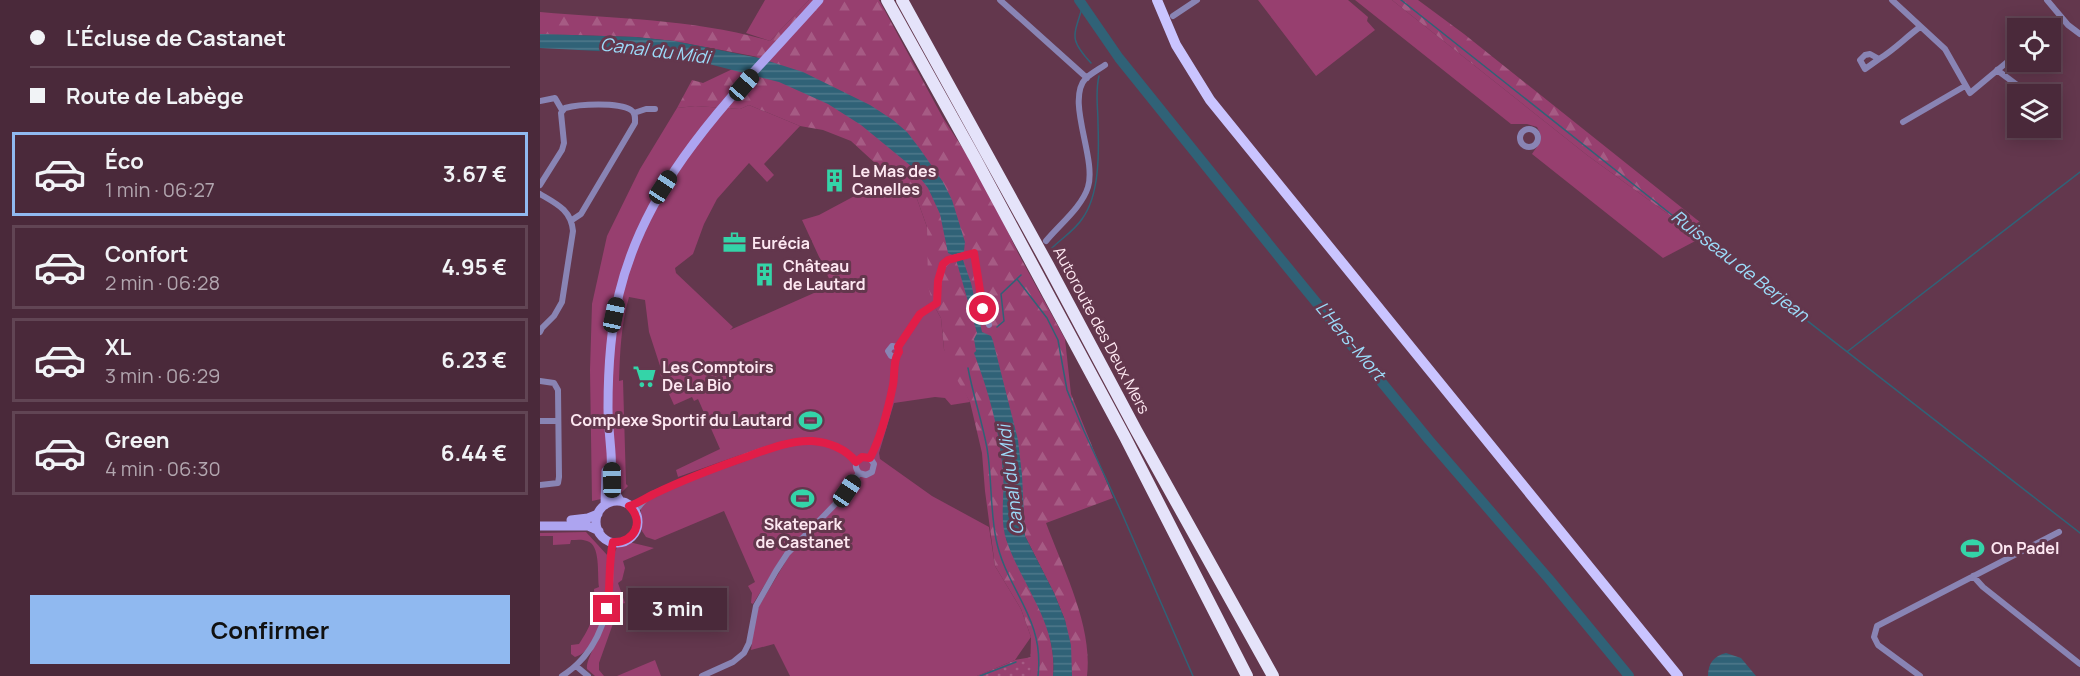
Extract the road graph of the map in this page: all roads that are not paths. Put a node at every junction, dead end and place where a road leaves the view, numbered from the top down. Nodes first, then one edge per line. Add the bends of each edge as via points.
1 (819, 0) edge
2 (887, 0) edge
3 (902, 0) edge
4 (1000, 0) edge
5 (1157, 0) edge
6 (1197, 0) edge
7 (1903, 0) edge
8 (2048, 0) edge
9 (1894, 3) edge
10 (1173, 16) dead end
11 (2061, 16) junction
12 (2059, 18) edge
13 (1920, 27) junction
14 (2080, 34) edge
15 (1879, 59) dead end
16 (2007, 62) edge
17 (1105, 65) dead end
18 (1997, 70) junction
19 (1087, 78) junction
20 (2016, 84) edge
21 (1965, 86) junction
22 (540, 101) edge
23 (655, 109) dead end
24 (562, 110) junction
25 (634, 113) junction
26 (1903, 122) dead end
27 (540, 185) edge
28 (540, 194) edge
29 (572, 220) junction
30 (1046, 241) dead end
31 (989, 325) dead end
32 (541, 329) edge
33 (540, 381) edge
34 (540, 421) edge
35 (558, 421) junction
36 (608, 424) junction
37 (870, 458) junction
38 (856, 462) junction
39 (859, 473) junction
40 (540, 485) edge
41 (605, 505) junction
42 (628, 506) junction
43 (598, 514) junction
44 (540, 520) edge
45 (540, 526) edge
46 (599, 531) junction
47 (2059, 532) dead end
48 (613, 542) junction
49 (1973, 576) junction
50 (2080, 664) edge
51 (576, 666) junction
52 (562, 676) edge
53 (588, 676) edge
54 (702, 676) edge
55 (1247, 676) edge
56 (1273, 676) edge
57 (1678, 676) edge
58 (1920, 676) edge

1 - 36 street via 682,158 649,212 627,265 614,315
2 - 55 highway, Autoroute des Deux Mers via 1125,437
3 - 56 highway, Autoroute des Deux Mers
4 - 19 street
5 - 57 main road via 1176,45 1210,100
6 - 10 street
7 - 9 street
8 - 11 street
9 - 13 street
11 - 12 street
11 - 14 street
13 - 15 street
13 - 21 street via 1945,49
16 - 18 street
17 - 19 street
18 - 20 street
18 - 21 street via 1970,93
19 - 30 street via 1079,104 1090,173 1088,188
21 - 26 street
22 - 24 street via 555,98
23 - 25 street
24 - 25 street via 568,106 613,105
24 - 27 street via 562,150
25 - 29 street via 635,123 581,214
28 - 29 street via 565,209
29 - 32 street via 562,302
31 - 37 street via 974,253 945,262 940,268 937,303 920,314 898,347 886,416
33 - 35 street via 557,386
34 - 35 street
35 - 40 street via 561,485
36 - 41 street
36 - 42 street via 614,491
37 - 38 street via 862,457
37 - 39 street via 874,464 872,472
38 - 39 street
38 - 42 street via 832,445 797,442 726,464
39 - 54 street via 776,571 756,606 744,653
41 - 42 street via 611,502
41 - 43 street
42 - 48 street via 637,518 636,531 626,540
43 - 44 street via 583,519
43 - 46 street
45 - 46 street via 588,526
46 - 48 street
47 - 49 street
48 - 51 street via 604,623
49 - 50 street
49 - 58 street via 1874,630 1878,645
51 - 52 street
51 - 53 street

